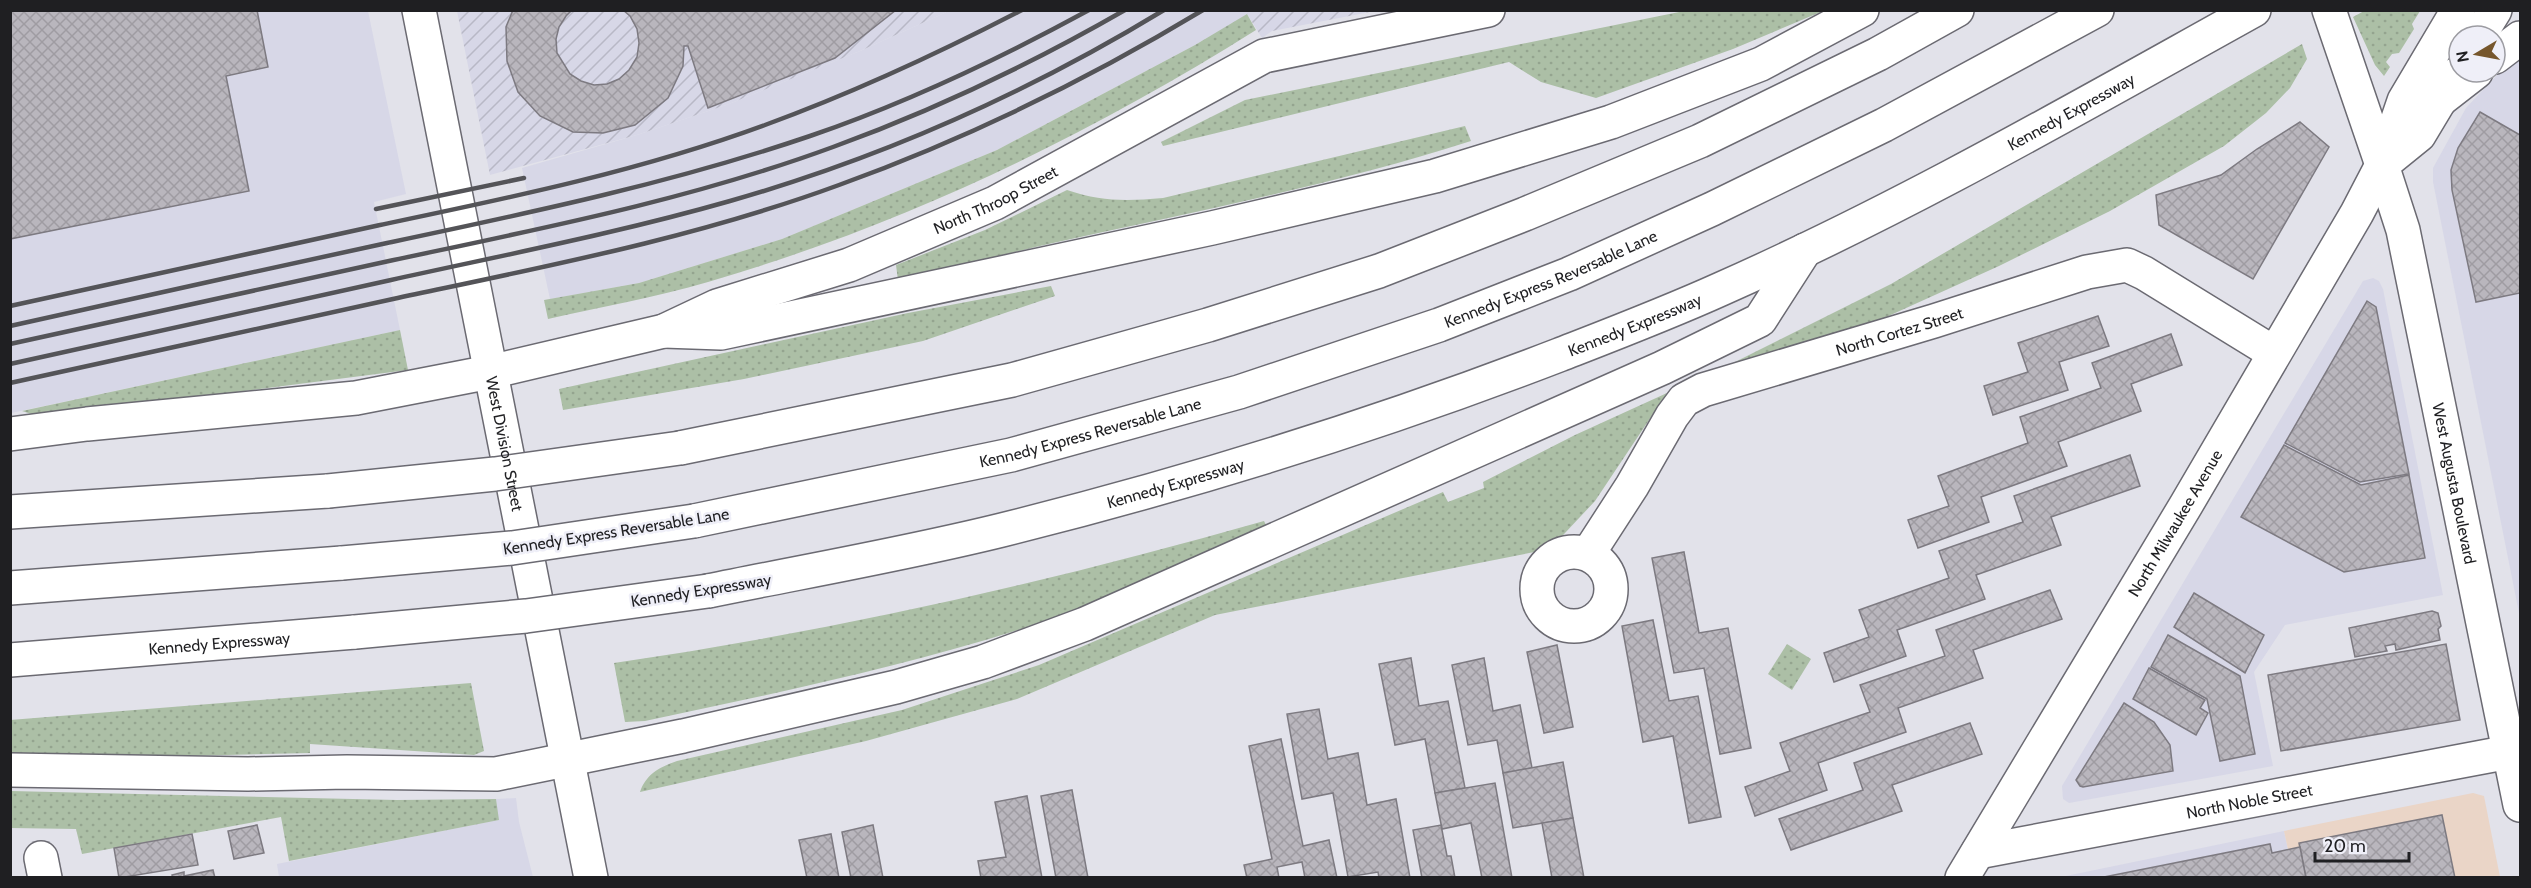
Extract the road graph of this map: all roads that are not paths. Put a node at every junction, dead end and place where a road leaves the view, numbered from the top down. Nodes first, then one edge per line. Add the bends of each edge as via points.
1 (419, 10) edge
2 (1488, 10) edge
3 (1862, 10) edge
4 (1957, 10) edge
5 (2097, 10) edge
6 (2254, 10) edge
7 (2458, 10) edge
8 (2495, 10) edge
9 (2332, 18) edge
10 (2487, 24) edge
11 (2520, 38) edge
12 (2507, 48) edge
13 (2450, 84) edge
14 (2461, 84) edge
15 (2440, 100) junction
16 (2382, 165) junction
17 (1805, 250) junction
18 (664, 331) junction
19 (2274, 353) junction
20 (490, 372) junction
21 (10, 434) edge
22 (10, 512) edge
23 (1588, 554) dead end
24 (10, 588) edge
25 (10, 660) edge
26 (2515, 751) edge
27 (567, 759) junction
28 (10, 770) edge
29 (2520, 805) edge
30 (1970, 865) edge
31 (591, 878) edge

1 - 20 main road, West Division Street
2 - 18 main road, North Throop Street via 1264,56 995,203 849,265 717,306
3 - 18 main road via 1761,64 1611,122 1435,176 721,333
4 - 22 main road, bridge via 1878,54 1700,141 1525,214 1379,271 1208,325 1012,380 680,448 495,474 328,491
5 - 24 main road, Kennedy Express Reversable Lane, bridge via 1884,125 1569,274 1440,325 1239,392 1011,455 694,521 512,548
6 - 17 main road, Kennedy Expressway
7 - 16 main road, North Milwaukee Avenue via 2404,101
8 - 10 main road
9 - 16 main road, West Augusta Boulevard
11 - 12 main road
13 - 15 main road, North Milwaukee Avenue
14 - 15 main road
15 - 16 main road, North Milwaukee Avenue via 2419,135
16 - 19 main road, North Milwaukee Avenue
16 - 26 main road, West Augusta Boulevard via 2403,230
17 - 25 main road, Kennedy Expressway, bridge via 1721,290 1488,382 1306,445 1135,496 998,531 708,591 526,616
17 - 27 main road via 1760,320 1662,368 1085,624 983,662 896,687
18 - 20 main road, North Throop Street
19 - 23 main road, North Cortez Street via 2127,265 2087,272 1740,378 1684,400
19 - 30 main road, North Milwaukee Avenue
20 - 21 main road, North Throop Street via 356,399
20 - 27 main road, West Division Street
26 - 29 main road, West Augusta Boulevard
26 - 30 main road, North Noble Street
27 - 28 main road via 496,774
27 - 31 main road, West Division Street

